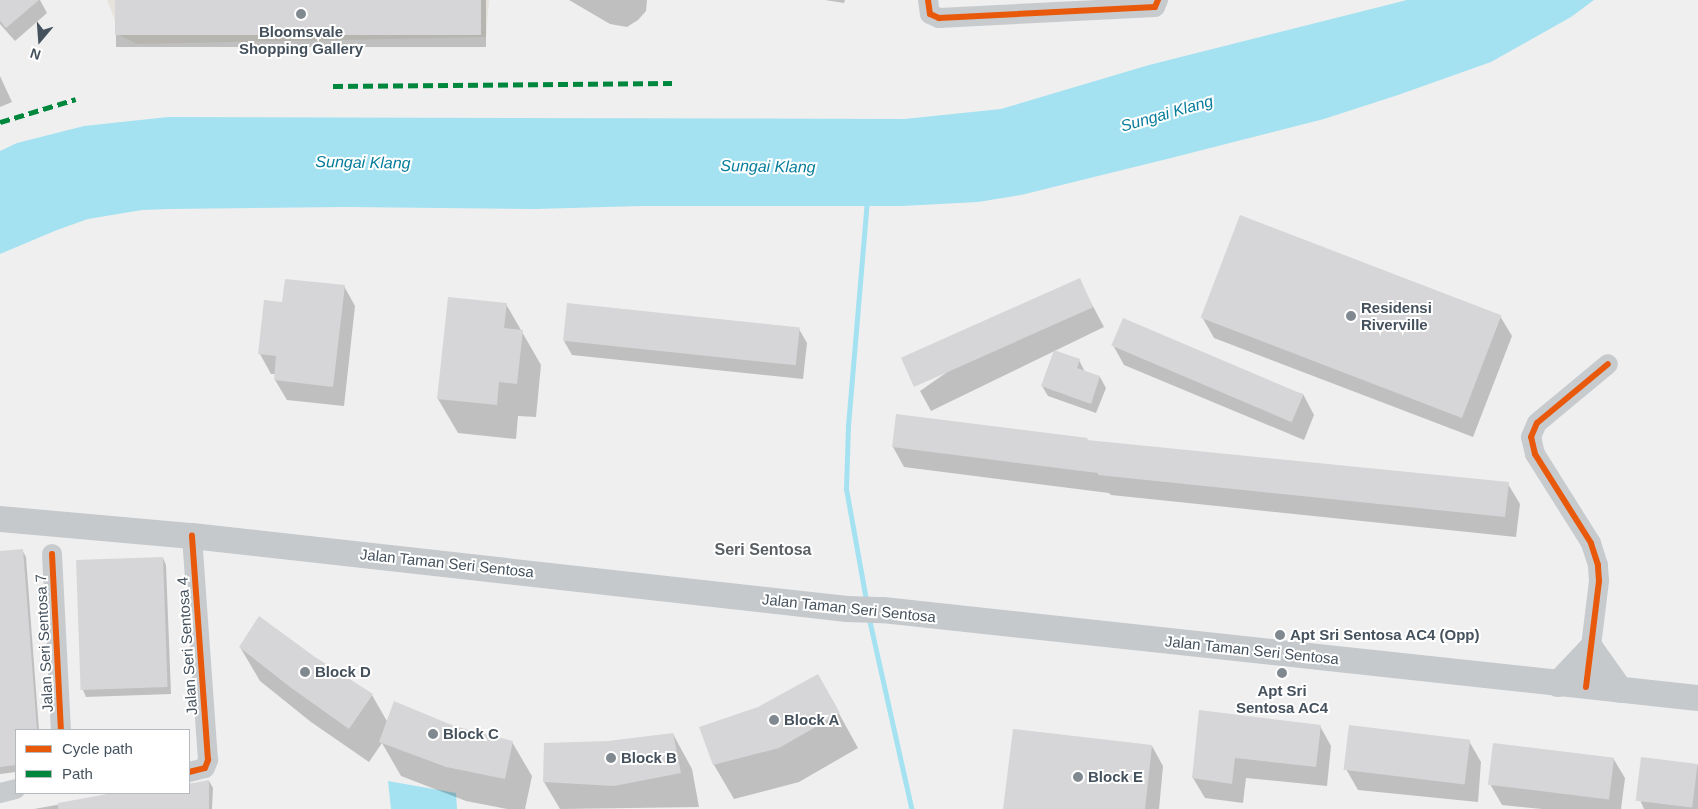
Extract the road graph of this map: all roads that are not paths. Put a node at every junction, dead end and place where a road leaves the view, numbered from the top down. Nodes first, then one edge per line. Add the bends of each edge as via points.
1 (928, 0) edge
2 (1158, 0) edge
3 (1608, 364) dead end
4 (0, 519) edge
5 (192, 536) junction
6 (52, 554) dead end
7 (1591, 649) junction
8 (1558, 684) junction
9 (1586, 687) junction
10 (1620, 690) junction
11 (1698, 698) edge
12 (61, 729) edge
13 (190, 772) edge
14 (15, 789) edge
15 (0, 792) edge

1 - 2 street via 930,14 939,18 1155,7
3 - 7 street via 1537,423 1531,437 1535,454 1590,543 1598,565
4 - 5 main road, Jalan Taman Seri Sentosa
5 - 8 main road, Jalan Taman Seri Sentosa
5 - 13 street, Jalan Seri Sentosa 4 via 208,760 205,768
6 - 12 street, Jalan Seri Sentosa 7
7 - 8 main road
7 - 9 street
7 - 10 main road
8 - 9 main road, Jalan Taman Seri Sentosa
9 - 10 main road, Jalan Taman Seri Sentosa
10 - 11 main road, Jalan Taman Seri Sentosa
14 - 15 street

